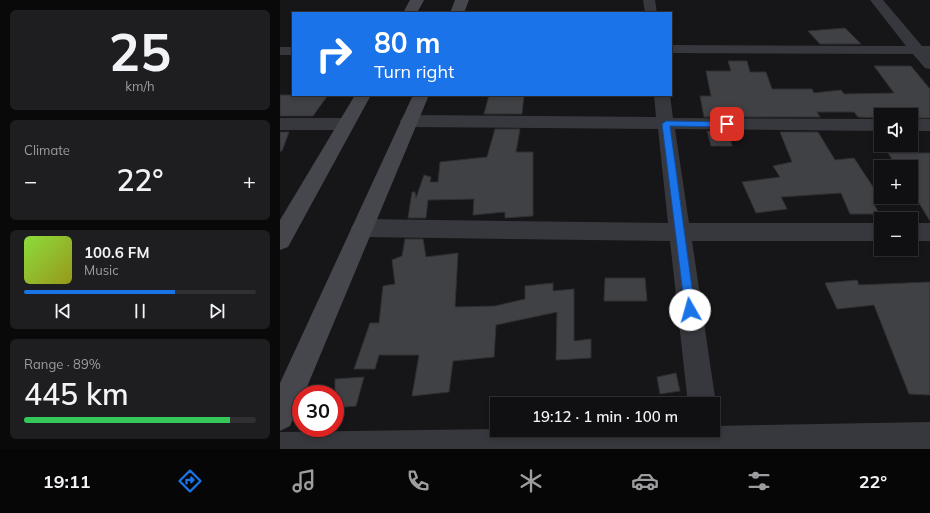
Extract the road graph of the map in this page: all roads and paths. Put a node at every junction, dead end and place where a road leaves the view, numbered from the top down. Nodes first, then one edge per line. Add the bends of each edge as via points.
1 (418, 0) edge
2 (462, 0) edge
3 (649, 0) edge
4 (876, 0) edge
5 (411, 12) edge
6 (457, 12) edge
7 (651, 12) edge
8 (672, 49) edge
9 (924, 50) edge
10 (280, 51) edge
11 (292, 51) edge
12 (930, 65) edge
13 (362, 96) edge
14 (421, 96) edge
15 (662, 96) edge
16 (409, 121) junction
17 (280, 124) edge
18 (346, 124) junction
19 (666, 124) junction
20 (874, 125) edge
21 (918, 125) edge
22 (930, 125) edge
23 (362, 228) junction
24 (680, 232) junction
25 (874, 232) edge
26 (918, 232) edge
27 (930, 232) edge
28 (281, 238) edge
29 (701, 397) edge
30 (280, 416) edge
31 (930, 437) edge
32 (707, 440) edge
33 (280, 447) edge

1 - 5 street
2 - 6 street
3 - 7 street
4 - 9 street
8 - 9 street
9 - 12 street
10 - 11 street
13 - 18 street
14 - 16 street
15 - 19 street
16 - 19 street
16 - 23 street
17 - 18 street
18 - 28 street
19 - 20 street
19 - 24 street
21 - 22 street
23 - 24 street
23 - 30 street
24 - 25 street
24 - 29 street
26 - 27 street
31 - 32 street
32 - 33 street

